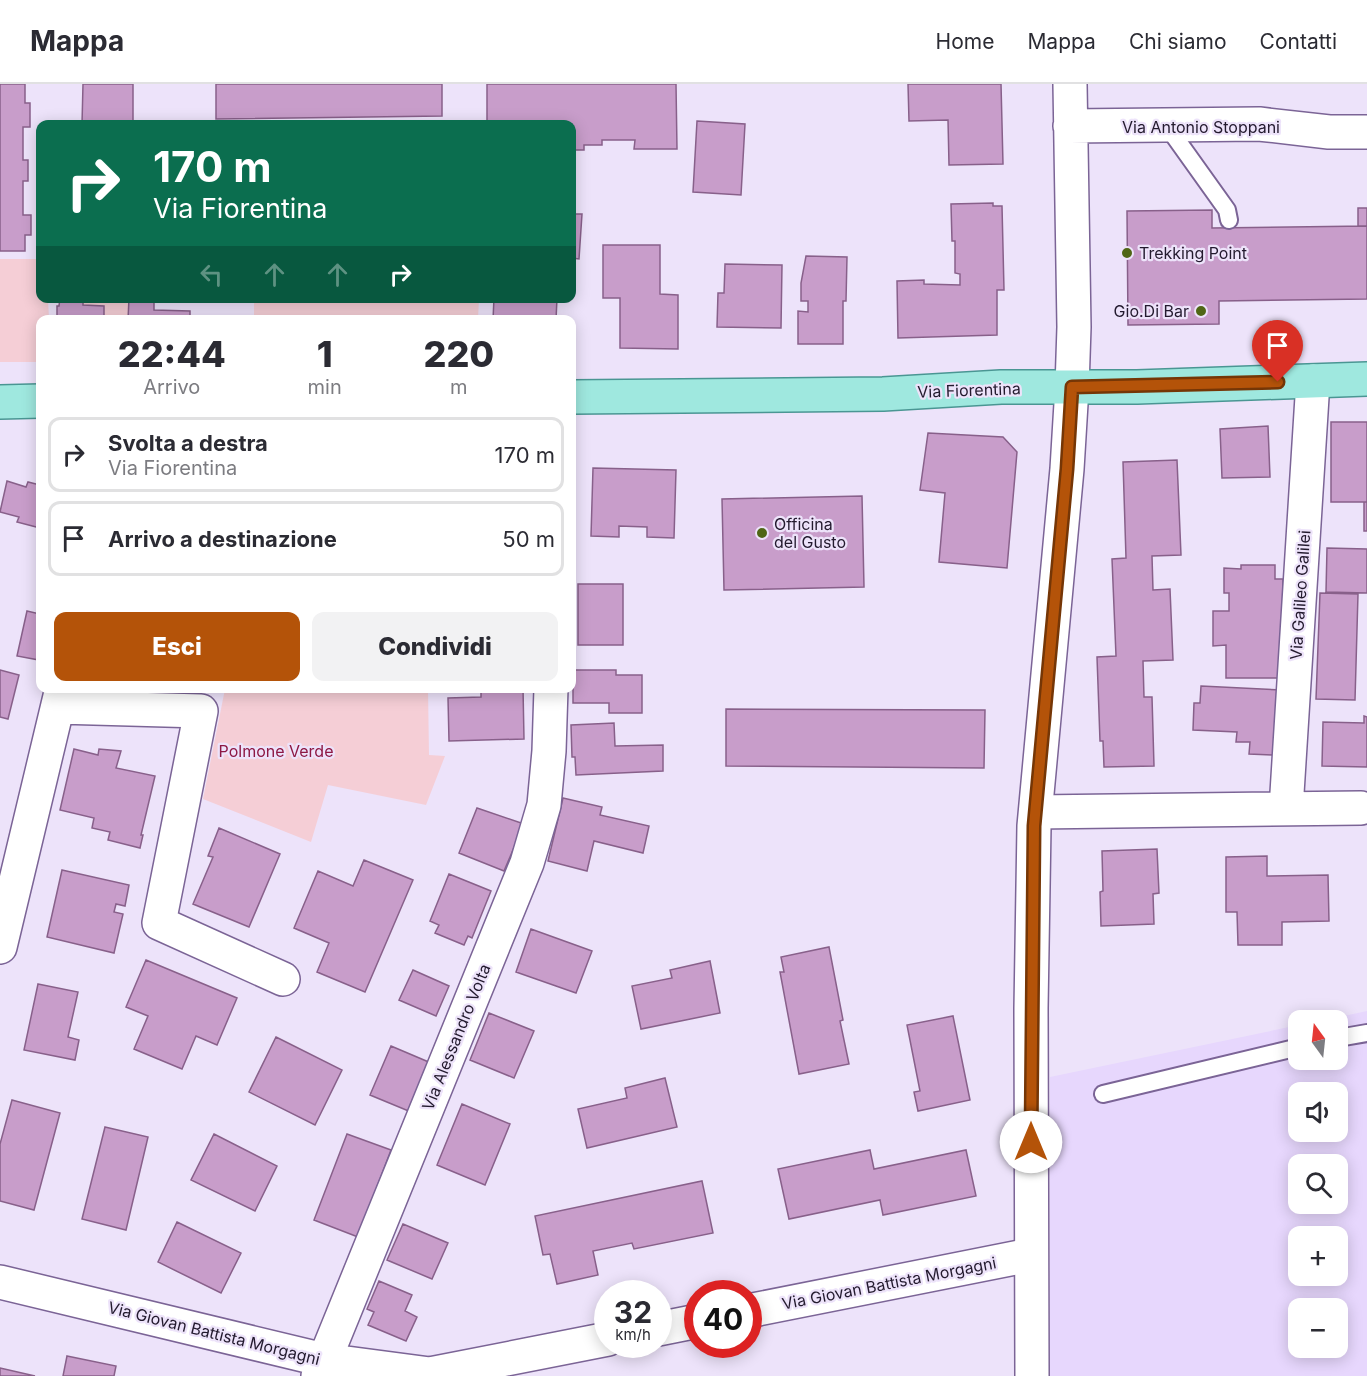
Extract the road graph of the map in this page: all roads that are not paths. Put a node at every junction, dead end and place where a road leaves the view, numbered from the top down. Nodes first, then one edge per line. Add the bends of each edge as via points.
1 (1070, 84) edge
2 (1070, 126) junction
3 (1167, 126) junction
4 (1367, 132) edge
5 (1229, 220) dead end
6 (1367, 379) edge
7 (1313, 381) junction
8 (1072, 387) junction
9 (576, 397) edge
10 (36, 401) edge
11 (0, 402) edge
12 (551, 693) edge
13 (60, 698) edge
14 (1361, 808) dead end
15 (1286, 809) junction
16 (1036, 812) junction
17 (0, 947) edge
18 (283, 979) dead end
19 (1367, 1033) edge
20 (1348, 1036) edge
21 (1288, 1050) edge
22 (1103, 1094) dead end
23 (1030, 1255) junction
24 (0, 1282) edge
25 (762, 1308) edge
26 (594, 1342) edge
27 (321, 1368) edge
28 (1032, 1376) edge

1 - 2 street
2 - 3 street, Via Antonio Stoppani
2 - 8 street
3 - 4 street, Via Antonio Stoppani via 1259,124
3 - 5 lane via 1227,210
6 - 7 main road, Via Fiorentina
7 - 8 main road, Via Fiorentina
7 - 15 street, Via Galileo Galilei
8 - 9 main road, Via Fiorentina via 883,394
8 - 16 street
10 - 11 main road
12 - 27 street, Via Alessandro Volta via 544,805 527,863
13 - 17 street
13 - 18 street via 201,711 159,923
14 - 15 street
15 - 16 street
16 - 23 street
19 - 20 lane
21 - 22 lane
23 - 25 street, Via Giovan Battista Morgagni
23 - 28 street
24 - 27 street, Via Giovan Battista Morgagni
26 - 27 street, Via Giovan Battista Morgagni via 430,1374

